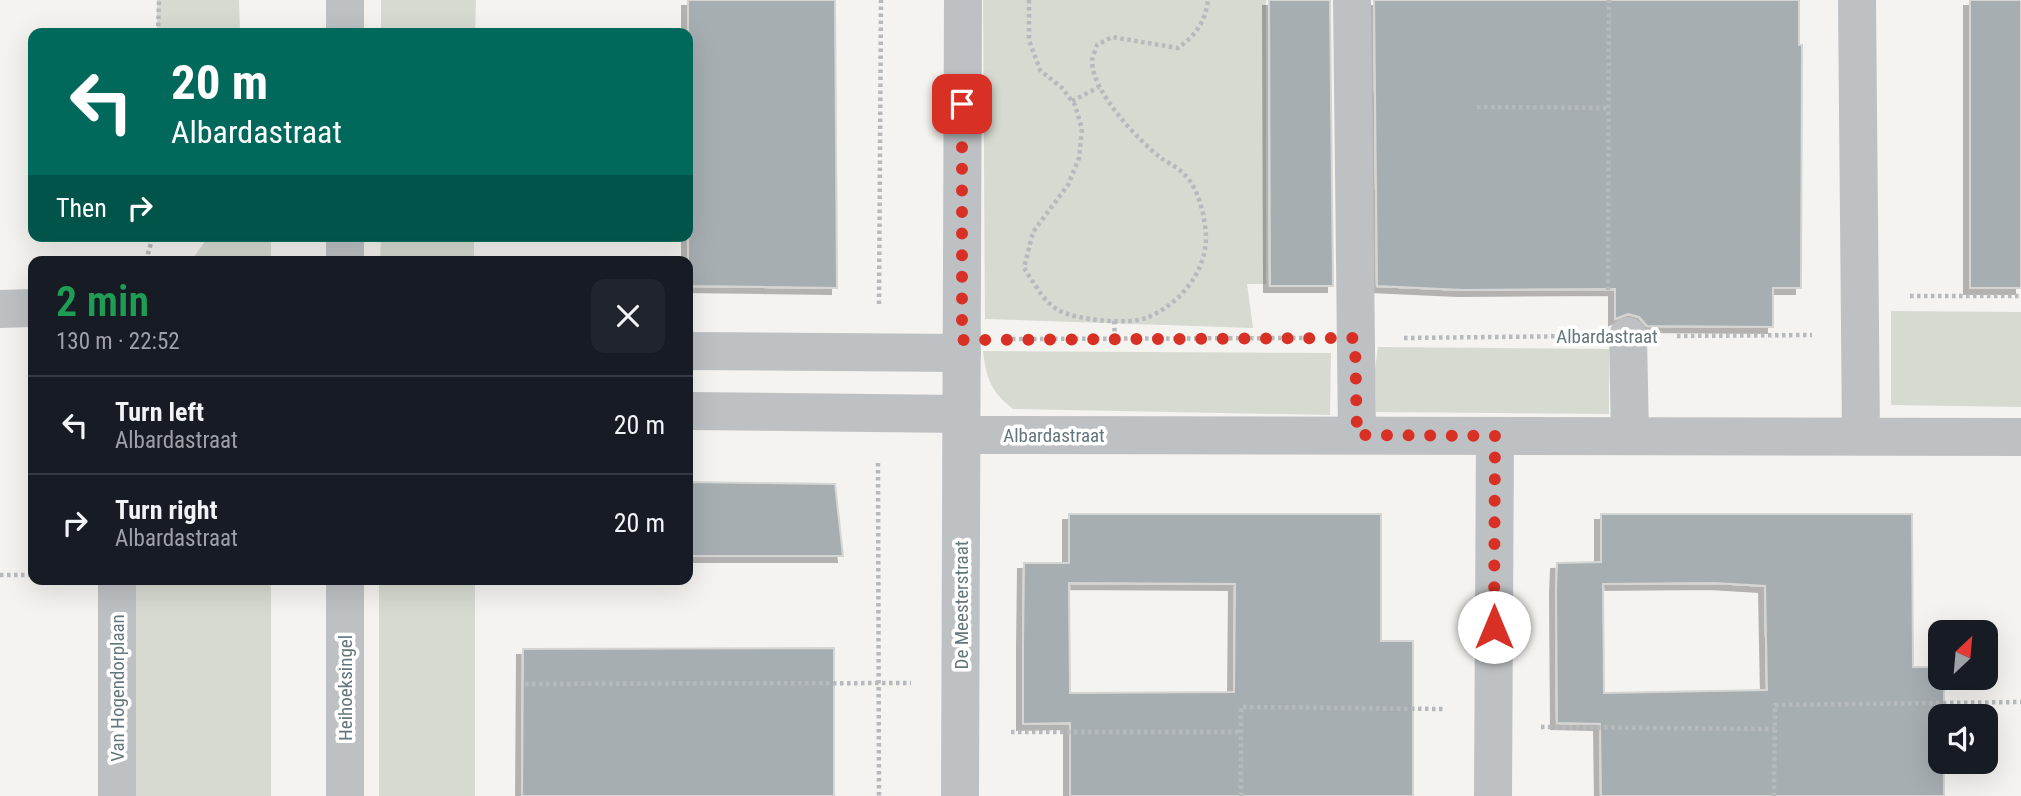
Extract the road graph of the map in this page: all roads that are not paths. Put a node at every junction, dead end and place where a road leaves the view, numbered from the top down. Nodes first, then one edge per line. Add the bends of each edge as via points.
1 (345, 0) edge
2 (963, 0) edge
3 (1352, 0) edge
4 (1857, 0) edge
5 (345, 28) edge
6 (0, 309) edge
7 (28, 309) edge
8 (1618, 336) road end
9 (962, 346) junction
10 (693, 351) edge
11 (693, 411) edge
12 (962, 424) junction
13 (1357, 435) junction
14 (1495, 436) junction
15 (1630, 436) junction
16 (1861, 436) junction
17 (2021, 437) edge
18 (117, 585) edge
19 (345, 585) edge
20 (117, 796) edge
21 (345, 796) edge
22 (960, 796) edge
23 (1493, 796) edge

1 - 5 street
2 - 9 street, De Meesterstraat
3 - 13 street
4 - 16 street
6 - 7 street
8 - 15 street
9 - 10 street
9 - 12 street, De Meesterstraat
11 - 12 street
12 - 13 street, Albardastraat
12 - 22 street, De Meesterstraat
13 - 14 street, Albardastraat
14 - 15 street, Albardastraat
14 - 23 street
15 - 16 street, Albardastraat
16 - 17 street, Albardastraat
18 - 20 street, Van Hogendorplaan
19 - 21 street, Heihoeksingel

